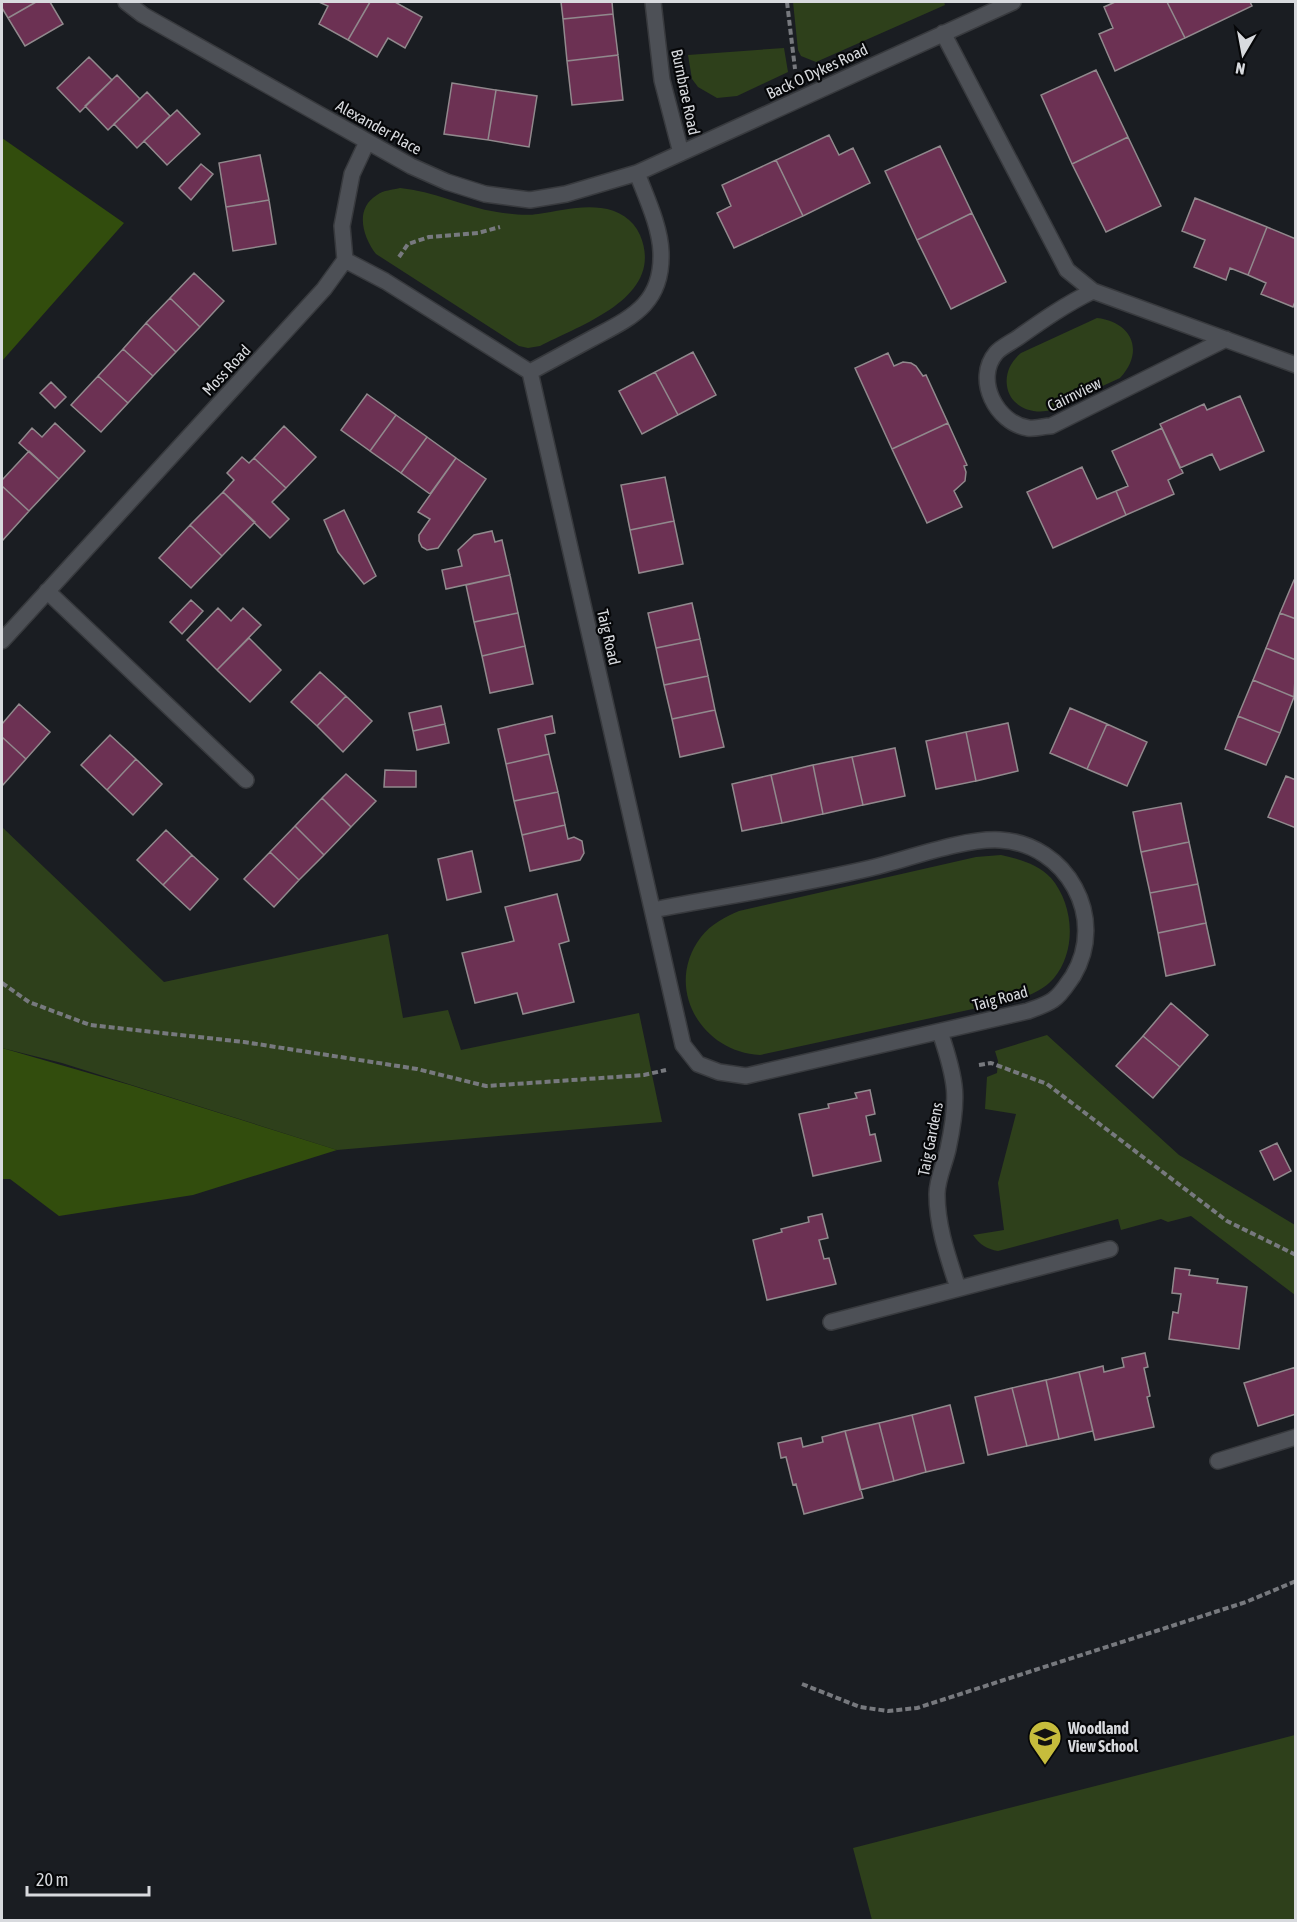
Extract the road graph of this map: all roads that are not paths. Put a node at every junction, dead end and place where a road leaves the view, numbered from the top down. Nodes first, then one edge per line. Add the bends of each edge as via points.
1 (126, 2) edge
2 (653, 2) edge
3 (1013, 2) edge
4 (943, 33) junction
5 (367, 142) junction
6 (681, 153) junction
7 (637, 172) junction
8 (345, 261) junction
9 (1093, 291) junction
10 (1226, 339) junction
11 (1296, 365) edge
12 (530, 372) junction
13 (47, 591) junction
14 (2, 641) edge
15 (246, 780) dead end
16 (653, 910) junction
17 (940, 1032) junction
18 (1110, 1249) dead end
19 (958, 1288) junction
20 (831, 1322) dead end
21 (1296, 1437) edge
22 (1218, 1461) dead end

1 - 5 street, Alexander Place
2 - 6 street, Burnbrae Road via 662,80
3 - 4 street, Back O Dykes Road
4 - 6 street, Back O Dykes Road
4 - 9 street via 1067,270
5 - 7 street, Alexander Place via 447,182 485,194 530,200 566,194
5 - 8 street via 352,174 342,226
6 - 7 street, Back O Dykes Road
7 - 12 street via 662,251 652,295 634,316
8 - 12 street via 385,281
8 - 13 street, Moss Road via 316,298
9 - 10 street
9 - 10 street, Cairnview via 1063,306 996,353 987,384 991,400 1011,422 1028,428 1051,426
10 - 11 street
12 - 16 street, Taig Road
13 - 14 street, Moss Road
13 - 15 street
16 - 17 street, Taig Road via 683,1045 698,1064 746,1076
16 - 17 street, Taig Road via 870,868 974,842 1000,840 1024,845 1051,859 1074,885 1085,912 1087,938 1081,962 1055,999 1028,1011
17 - 19 street, Taig Gardens via 952,1068 956,1110 937,1192 943,1241
18 - 19 street
19 - 20 street
21 - 22 street

